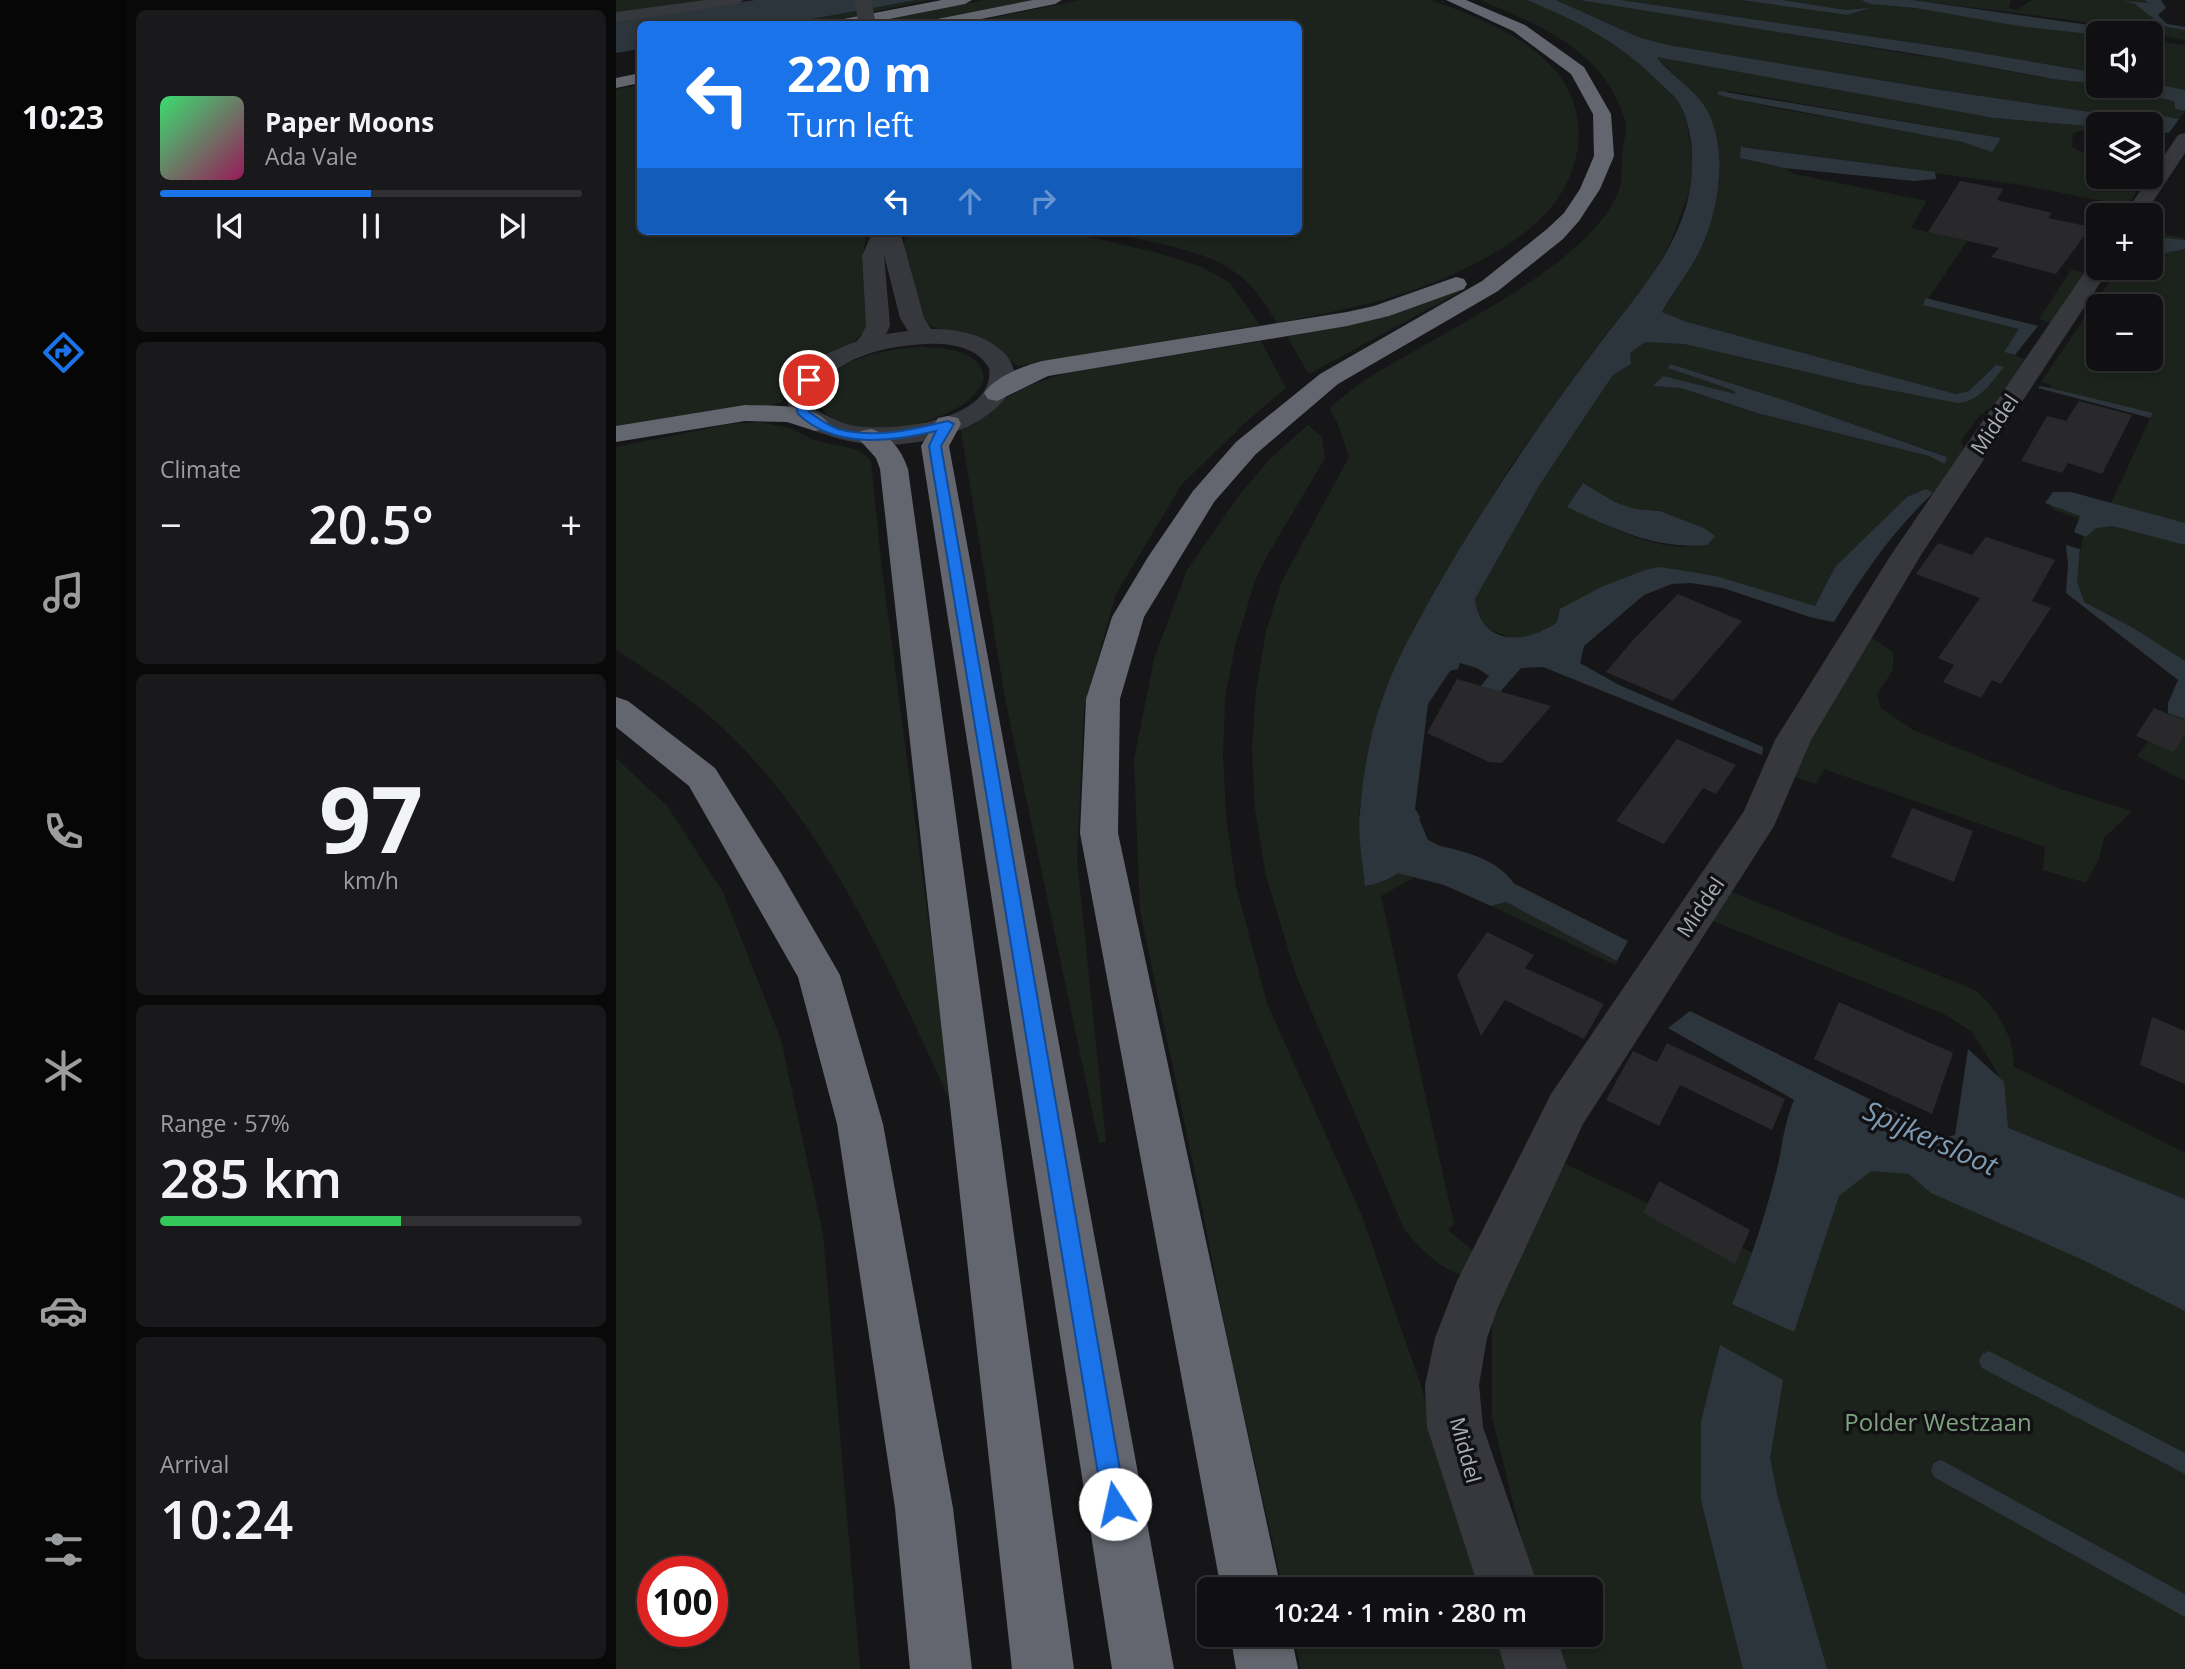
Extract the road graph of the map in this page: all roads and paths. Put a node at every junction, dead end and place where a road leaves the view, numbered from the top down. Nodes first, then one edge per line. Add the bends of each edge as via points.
1 (737, 0) edge
2 (863, 0) edge
3 (965, 0) edge
4 (1055, 0) edge
5 (1453, 0) edge
6 (616, 17) edge
7 (858, 21) edge
8 (866, 21) edge
9 (949, 21) edge
10 (637, 79) edge
11 (616, 83) edge
12 (2185, 139) edge
13 (2142, 203) edge
14 (885, 235) edge
15 (888, 235) edge
16 (1538, 248) junction
17 (2091, 280) edge
18 (924, 337) junction
19 (866, 346) junction
20 (997, 393) junction
21 (815, 423) junction
22 (948, 424) junction
23 (616, 434) edge
24 (871, 437) junction
25 (616, 709) edge
26 (1249, 1577) edge
27 (1505, 1577) edge
28 (1263, 1647) edge
29 (1528, 1647) edge
30 (941, 1669) edge
31 (1043, 1669) edge
32 (1143, 1669) edge
33 (1267, 1669) edge
34 (1536, 1669) edge

1 - 6 street
2 - 8 street, bridge
3 - 7 highway
4 - 9 highway
5 - 16 highway via 1519,28 1578,71 1602,114 1604,156 1594,181 1572,217
10 - 11 highway
12 - 13 street
14 - 19 street via 873,256 878,326
15 - 18 street via 912,318
16 - 20 highway via 1381,311 1063,364 1020,378
16 - 26 highway via 1490,286 1329,379 1246,448 1203,497 1128,617 1103,699 1099,833
17 - 27 street, Middel via 1906,555 1793,740 1761,816 1567,1109 1475,1299 1452,1385 1455,1427
18 - 19 street
18 - 20 street via 963,341 991,353 1003,378
19 - 21 street via 826,363 809,380 799,396 804,414
20 - 22 street via 981,408
21 - 23 highway via 790,414 746,413
21 - 24 street via 832,431
22 - 24 street via 904,435
22 - 32 highway via 935,446
24 - 31 highway via 889,455 894,469
25 - 30 highway via 702,778 819,975 860,1124 924,1508
28 - 33 highway
29 - 34 street

